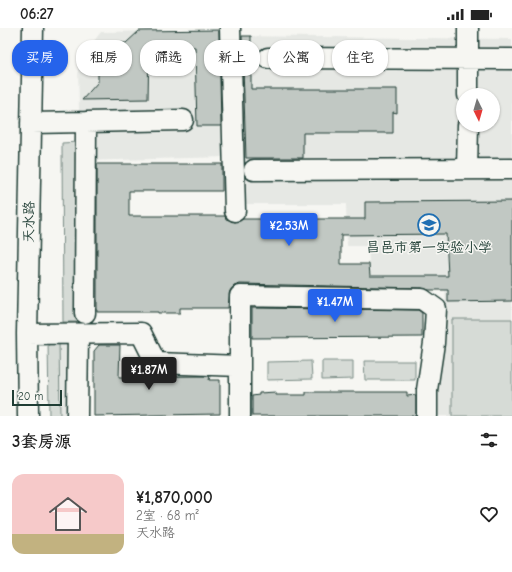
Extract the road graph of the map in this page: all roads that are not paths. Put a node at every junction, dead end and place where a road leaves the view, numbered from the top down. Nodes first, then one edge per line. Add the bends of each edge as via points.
1 (33, 28) edge
2 (230, 28) edge
3 (468, 28) edge
4 (324, 58) edge
5 (468, 58) junction
6 (512, 59) edge
7 (468, 88) edge
8 (183, 120) dead end
9 (86, 122) junction
10 (31, 123) junction
11 (468, 132) edge
12 (468, 169) junction
13 (512, 169) edge
14 (254, 170) dead end
15 (235, 210) dead end
16 (85, 313) dead end
17 (27, 334) junction
18 (78, 334) junction
19 (240, 366) junction
20 (28, 416) edge
21 (78, 416) edge
22 (240, 416) edge
23 (427, 416) edge

1 - 10 street, 天水路
2 - 15 street
3 - 5 street
4 - 5 street
5 - 6 street
5 - 7 street
8 - 9 street
9 - 10 street
9 - 16 street
10 - 17 street, 天水路
11 - 12 street
12 - 13 street
12 - 14 street
17 - 18 street
17 - 20 street, 天水路
18 - 19 street via 141,333 156,363
18 - 21 street
19 - 22 street
19 - 23 street via 240,296 422,299 436,309 434,343 426,390

